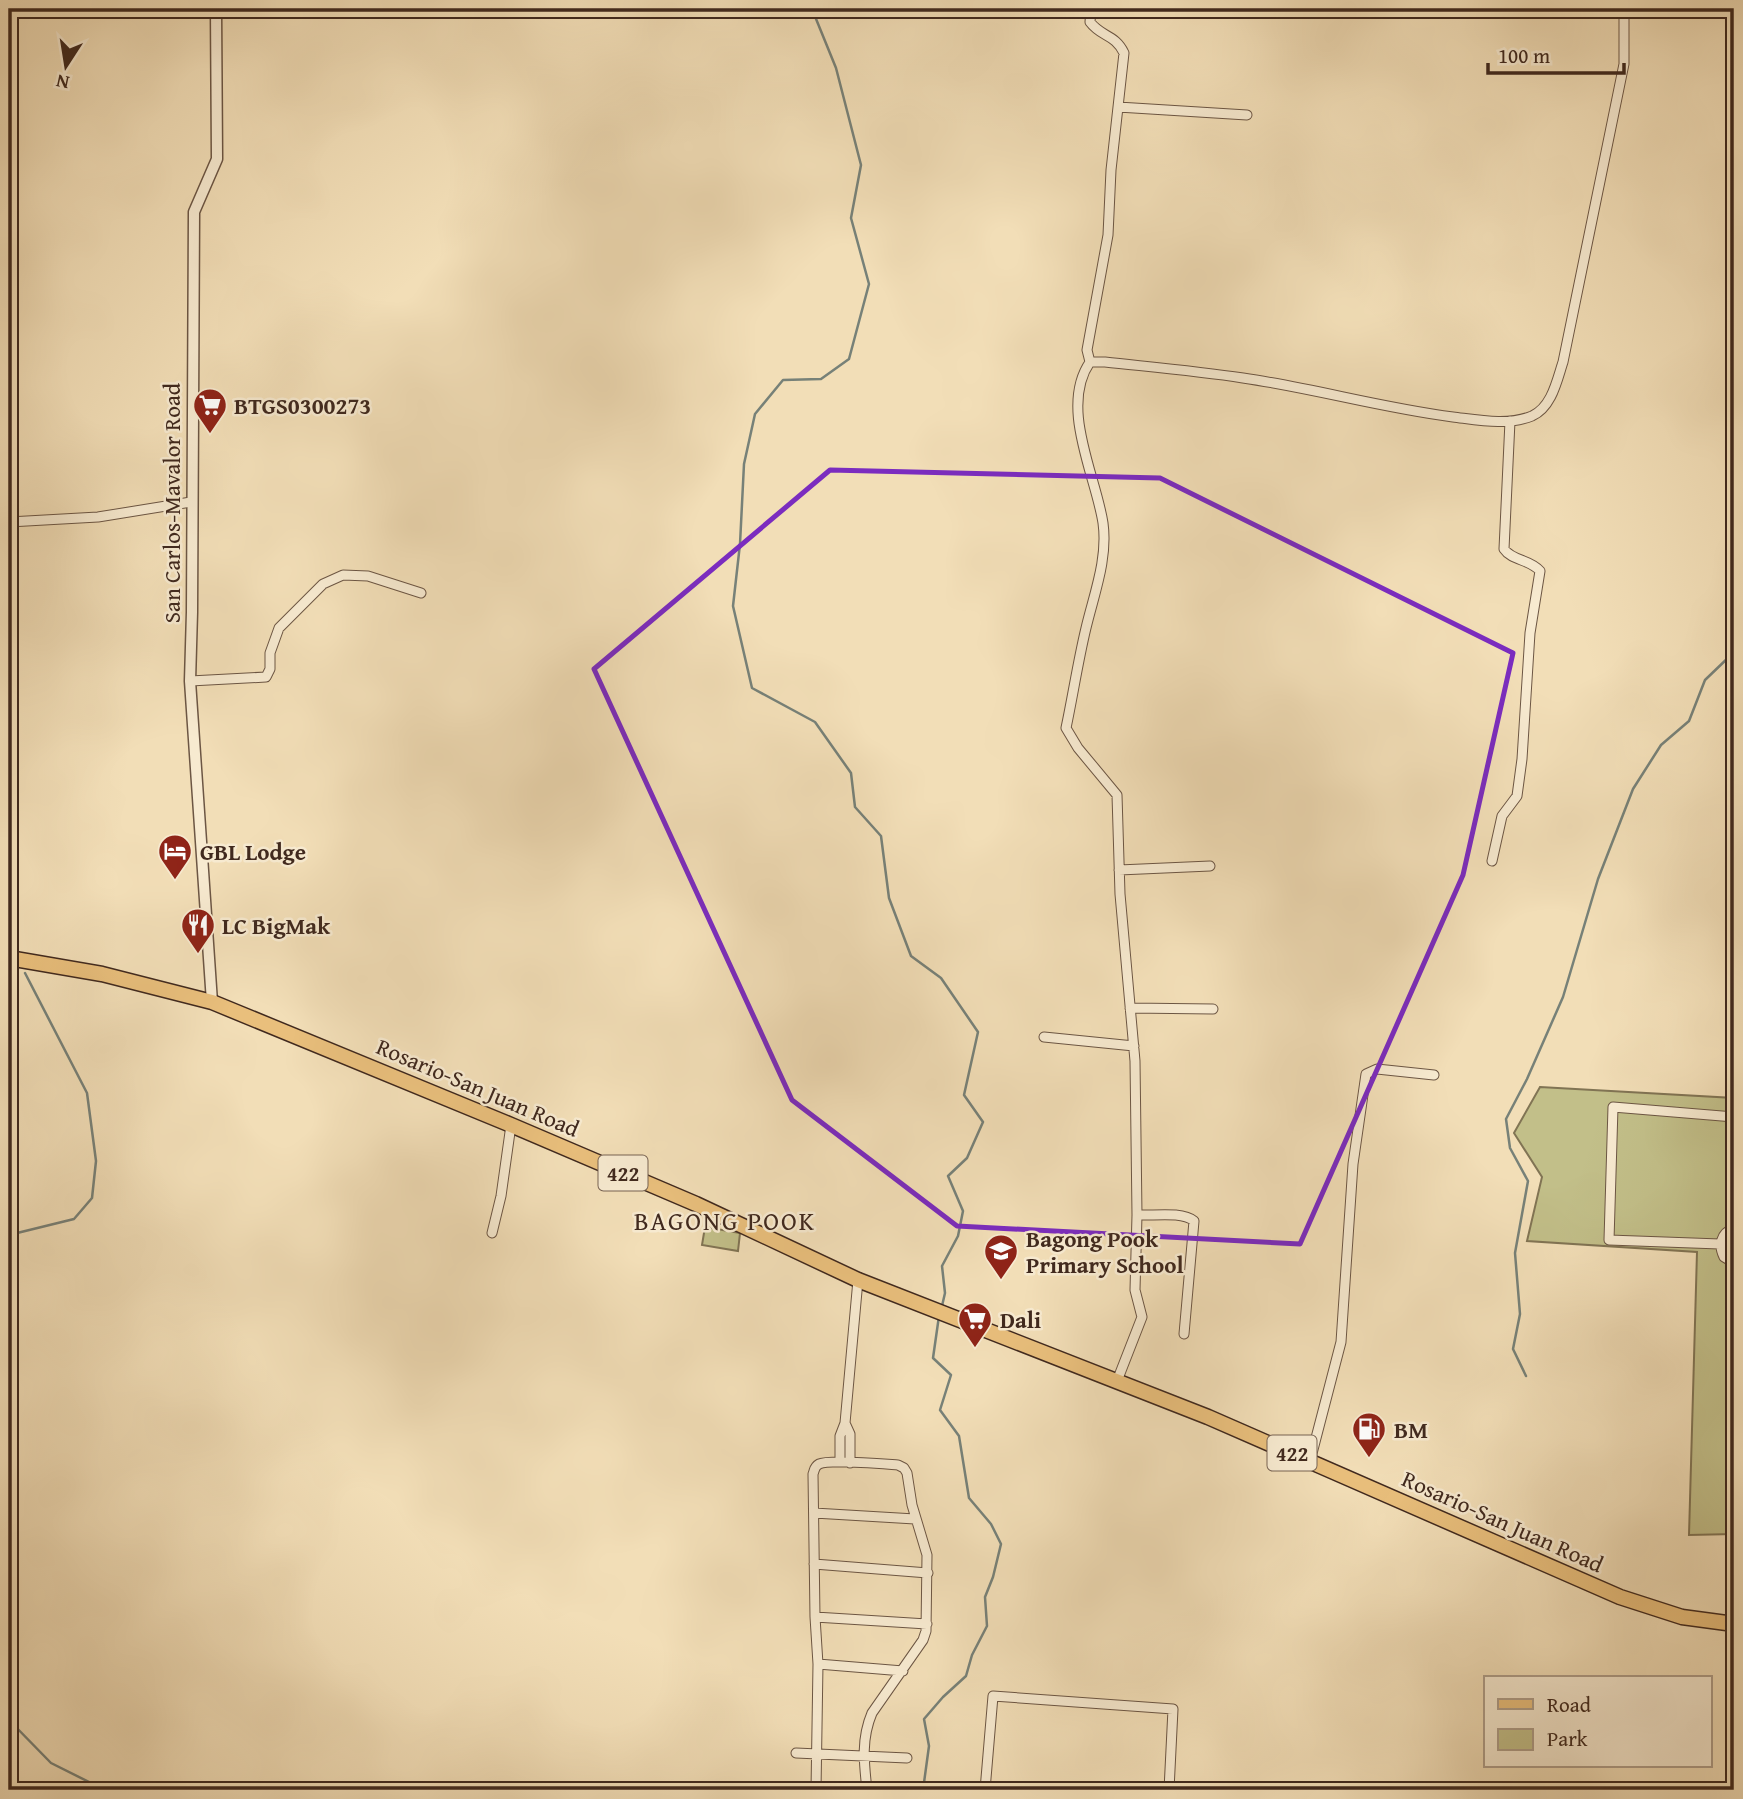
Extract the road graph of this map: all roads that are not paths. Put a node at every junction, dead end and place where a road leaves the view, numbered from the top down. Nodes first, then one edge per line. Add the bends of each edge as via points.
1 (216, 9) edge
2 (1091, 9) edge
3 (1624, 9) edge
4 (1118, 107) junction
5 (1247, 115) dead end
6 (1090, 362) junction
7 (1510, 421) junction
8 (191, 502) junction
9 (9, 522) edge
10 (421, 593) dead end
11 (190, 681) junction
12 (1492, 861) dead end
13 (1210, 866) dead end
14 (1119, 870) junction
15 (9, 958) edge
16 (212, 1002) junction
17 (1130, 1008) junction
18 (1213, 1009) dead end
19 (1044, 1037) dead end
20 (1133, 1046) junction
21 (1434, 1075) dead end
22 (1734, 1116) edge
23 (512, 1125) junction
24 (1137, 1215) junction
25 (1734, 1228) edge
26 (492, 1233) dead end
27 (1720, 1244) junction
28 (1734, 1263) edge
29 (1734, 1271) edge
30 (858, 1280) junction
31 (1184, 1334) dead end
32 (1117, 1381) junction
33 (1734, 1393) edge
34 (1310, 1461) junction
35 (845, 1463) junction
36 (814, 1513) junction
37 (915, 1519) junction
38 (814, 1564) junction
39 (928, 1573) junction
40 (815, 1617) junction
41 (1734, 1623) edge
42 (927, 1624) junction
43 (818, 1664) junction
44 (903, 1671) junction
45 (796, 1754) dead end
46 (816, 1755) junction
47 (863, 1756) junction
48 (906, 1758) dead end
49 (816, 1790) edge
50 (867, 1790) edge
51 (985, 1790) edge
52 (1169, 1790) edge

1 - 8 street, San Carlos-Mavalor Road via 217,159 194,212
2 - 4 street via 1090,22 1119,43 1124,53
3 - 7 street via 1624,64 1563,362 1546,404 1534,415
4 - 5 street
4 - 6 street via 1108,234 1087,350
6 - 7 street via 1244,378 1417,412
6 - 14 street via 1082,373 1079,407 1084,456 1103,524 1102,562 1066,728 1117,795
7 - 12 street via 1504,549 1540,571 1530,633 1517,796 1502,816
8 - 9 street via 99,517
8 - 11 street, San Carlos-Mavalor Road
10 - 11 street via 368,576 343,575 323,584 279,628 266,677
11 - 16 street, San Carlos-Mavalor Road
13 - 14 street
14 - 17 street
15 - 16 main road, Rosario-San Juan Road / 422 via 102,974
16 - 23 main road, Rosario-San Juan Road / 422
17 - 18 street
17 - 20 street
19 - 20 street
20 - 24 street
21 - 34 street via 1377,1069 1366,1073 1353,1164 1341,1342
22 - 27 street via 1613,1107 1609,1240
23 - 26 street
23 - 30 main road, Rosario-San Juan Road / 422
24 - 31 street via 1182,1216 1194,1221
24 - 32 street via 1135,1290 1142,1317
25 - 27 street
27 - 28 street via 1724,1257
29 - 33 street
30 - 32 main road, Rosario-San Juan Road / 422
30 - 35 street via 840,1436
32 - 34 main road, Rosario-San Juan Road / 422
34 - 41 main road, Rosario-San Juan Road / 422 via 1620,1597 1682,1617
35 - 36 street via 820,1464 814,1470
35 - 37 street via 904,1468
36 - 37 street
36 - 38 street
37 - 39 street
38 - 39 street
38 - 40 street
39 - 42 street
40 - 42 street
40 - 43 street
42 - 44 street via 923,1640
43 - 44 street
43 - 46 street
44 - 47 street via 872,1713
45 - 46 street
46 - 47 street
46 - 49 street
47 - 48 street
47 - 50 street
51 - 52 street via 993,1696 1172,1709

